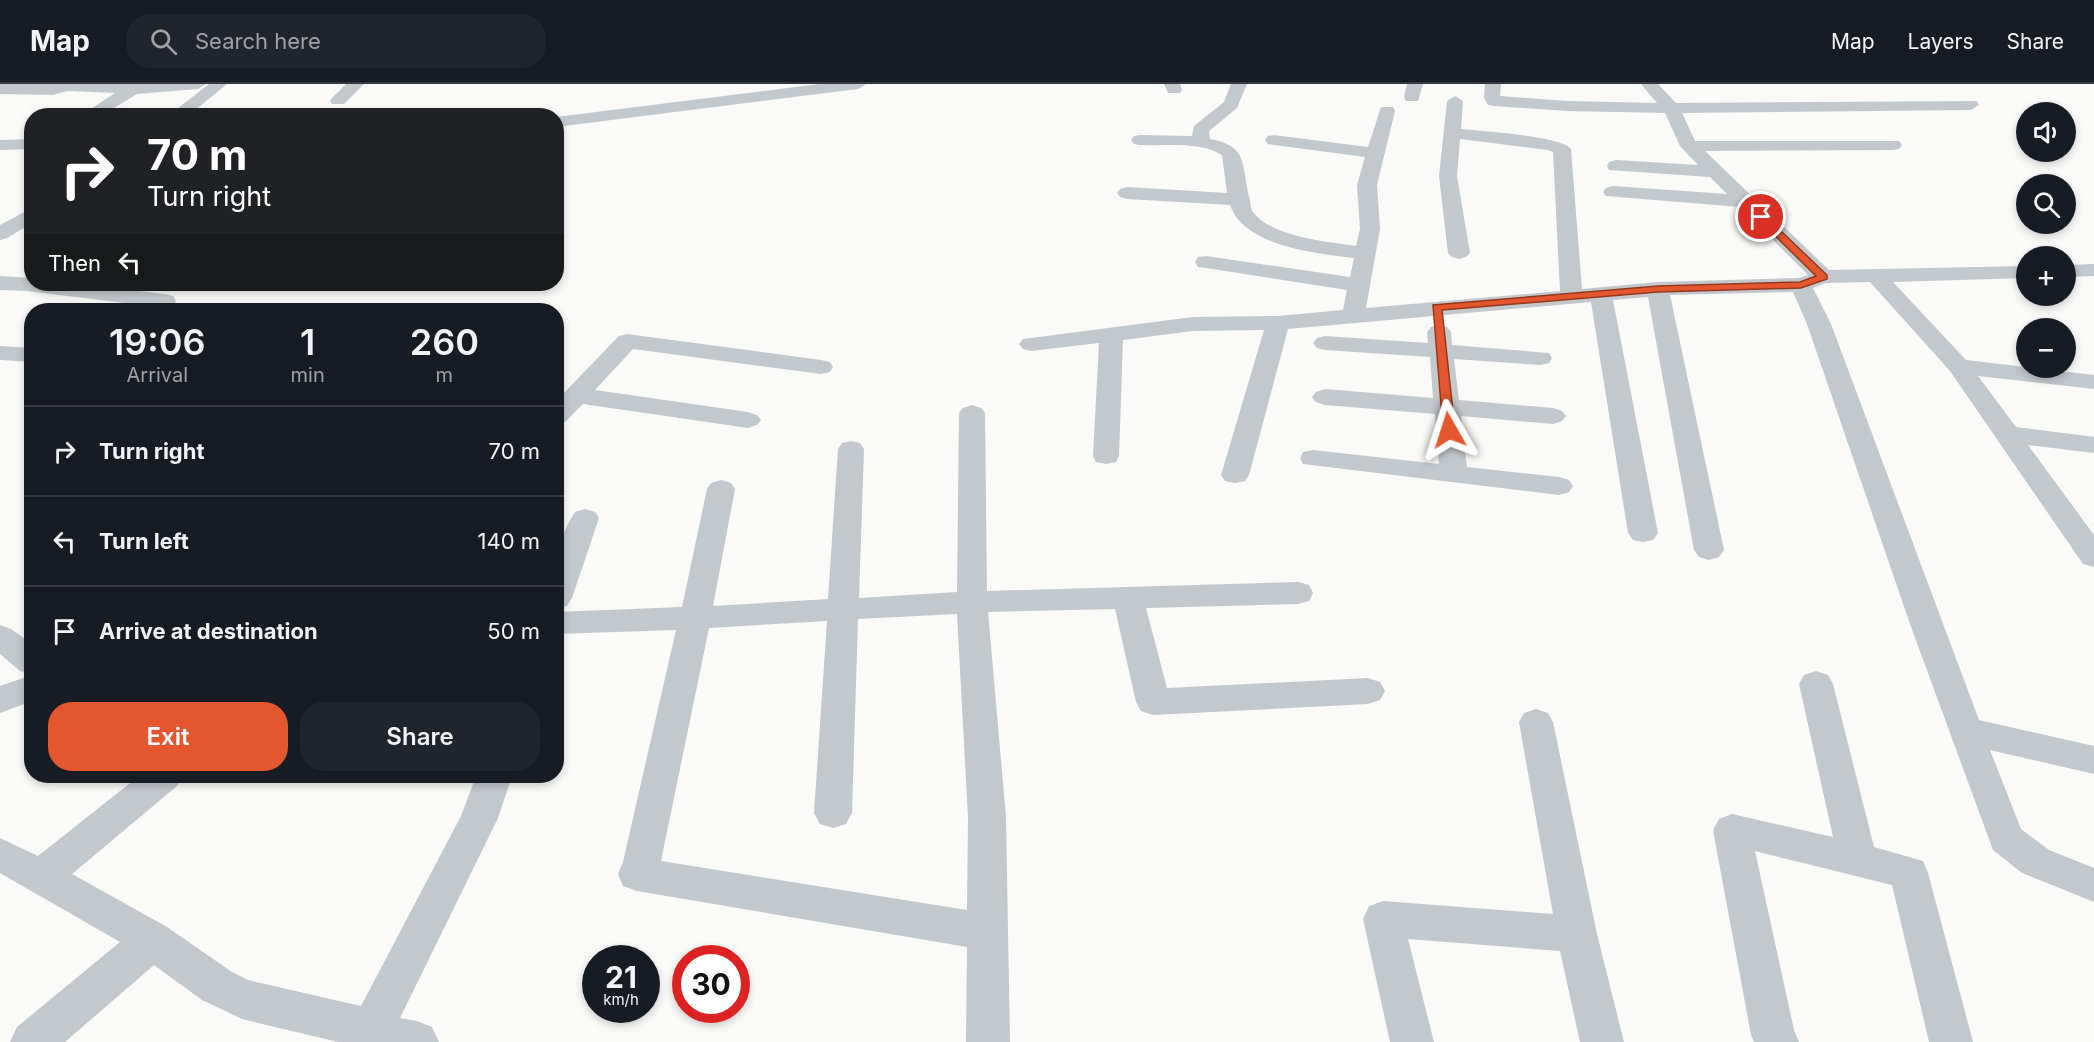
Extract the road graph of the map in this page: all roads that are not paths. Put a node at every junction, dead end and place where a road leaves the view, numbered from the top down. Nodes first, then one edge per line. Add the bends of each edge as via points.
1 (198, 84) edge
2 (219, 84) edge
3 (356, 84) edge
4 (858, 84) edge
5 (1239, 84) edge
6 (1493, 84) edge
7 (1562, 84) edge
8 (1649, 84) edge
9 (69, 85) edge
10 (138, 86) edge
11 (0, 89) edge
12 (338, 100) dead end
13 (1455, 101) dead end
14 (1971, 105) dead end
15 (1568, 106) junction
16 (101, 108) edge
17 (187, 108) edge
18 (1671, 108) junction
19 (1387, 111) dead end
20 (564, 121) edge
21 (1453, 133) junction
22 (1140, 140) dead end
23 (1274, 140) dead end
24 (1201, 143) junction
25 (24, 144) edge
26 (0, 145) edge
27 (1893, 145) dead end
28 (1689, 146) junction
29 (1376, 153) junction
30 (1616, 166) dead end
31 (1716, 172) junction
32 (1127, 192) dead end
33 (1613, 192) dead end
34 (1240, 200) junction
35 (1745, 201) junction
36 (24, 219) edge
37 (0, 234) edge
38 (24, 239) edge
39 (0, 240) edge
40 (1365, 253) junction
41 (1459, 253) dead end
42 (1206, 262) dead end
43 (2094, 270) edge
44 (2076, 271) edge
45 (2016, 272) edge
46 (24, 274) edge
47 (1876, 276) junction
48 (1812, 281) junction
49 (4, 283) edge
50 (24, 285) edge
51 (1359, 285) junction
52 (1658, 289) junction
53 (75, 291) edge
54 (1601, 293) junction
55 (1570, 296) junction
56 (128, 297) junction
57 (165, 301) dead end
58 (119, 303) edge
59 (1437, 308) junction
60 (1353, 315) junction
61 (1278, 323) junction
62 (1111, 333) junction
63 (1325, 343) dead end
64 (1031, 344) dead end
65 (1441, 351) junction
66 (0, 353) edge
67 (24, 354) edge
68 (1540, 358) dead end
69 (1959, 366) junction
70 (821, 367) dead end
71 (2094, 382) edge
72 (576, 395) junction
73 (1325, 397) dead end
74 (1447, 407) junction
75 (564, 408) edge
76 (972, 413) dead end
77 (1553, 416) dead end
78 (748, 420) dead end
79 (2007, 434) junction
80 (2094, 445) edge
81 (851, 449) dead end
82 (1106, 456) dead end
83 (1313, 458) dead end
84 (1454, 474) junction
85 (1235, 475) dead end
86 (1559, 486) dead end
87 (721, 489) dead end
88 (585, 518) dead end
89 (2085, 532) edge
90 (1643, 533) dead end
91 (1710, 550) dead end
92 (2094, 557) edge
93 (564, 576) edge
94 (1298, 593) dead end
95 (1128, 598) junction
96 (972, 602) junction
97 (842, 609) junction
98 (695, 618) junction
99 (564, 623) edge
100 (0, 637) edge
101 (24, 656) edge
102 (1816, 684) dead end
103 (24, 690) edge
104 (1368, 691) dead end
105 (0, 700) edge
106 (1536, 722) dead end
107 (1965, 730) junction
108 (2094, 760) edge
109 (155, 783) edge
110 (492, 783) edge
111 (833, 813) dead end
112 (0, 854) edge
113 (1858, 860) junction
114 (40, 877) junction
115 (2094, 885) edge
116 (987, 932) junction
117 (1577, 934) junction
118 (153, 940) junction
119 (394, 1038) edge
120 (32, 1042) edge
121 (988, 1042) edge
122 (1412, 1042) edge
123 (1602, 1042) edge
124 (1777, 1042) edge
125 (1951, 1042) edge

1 - 10 street
2 - 17 street
3 - 12 street
4 - 20 street
5 - 24 street via 1231,104 1200,130
6 - 15 street via 1494,101
7 - 15 street
8 - 18 street
9 - 10 street
9 - 11 street via 53,90
10 - 16 street
13 - 21 street
14 - 18 street
15 - 18 street
18 - 28 street
19 - 29 street
21 - 41 street via 1448,176
21 - 55 street via 1562,149
22 - 24 street
23 - 29 street
24 - 34 street via 1220,146 1231,153
25 - 26 street
27 - 28 street
28 - 31 street
29 - 40 street via 1367,184 1370,229
30 - 31 street
31 - 35 street
32 - 34 street
33 - 35 street
34 - 40 street via 1245,216 1288,240
35 - 48 street
36 - 37 street
38 - 39 street
40 - 51 street
42 - 51 street
43 - 44 street
45 - 47 street
46 - 49 street
47 - 48 street
47 - 69 street
48 - 52 street
48 - 107 street via 1819,324
49 - 50 street
51 - 60 street
52 - 54 street
52 - 91 street
53 - 56 street
54 - 55 street
54 - 90 street
55 - 59 street
56 - 57 street
56 - 58 street
59 - 60 street
59 - 65 street
60 - 61 street
61 - 62 street via 1193,324
61 - 85 street
62 - 64 street
62 - 82 street
63 - 65 street
65 - 68 street
65 - 74 street
66 - 67 street
69 - 71 street
69 - 79 street
70 - 72 street via 627,341
72 - 75 street
72 - 78 street
73 - 74 street
74 - 77 street
74 - 84 street
76 - 96 street
79 - 80 street
79 - 89 street
81 - 97 street
83 - 84 street
84 - 86 street
87 - 98 street
88 - 93 street
89 - 92 street
94 - 95 street
95 - 96 street
95 - 104 street via 1153,702
96 - 97 street
96 - 116 street via 987,817
97 - 98 street
97 - 111 street
98 - 99 street
98 - 116 street via 637,874
100 - 101 street
102 - 113 street
103 - 105 street
106 - 117 street
107 - 108 street
107 - 115 street via 2006,839 2016,851 2035,861
109 - 114 street
110 - 119 street
112 - 114 street
113 - 124 street via 1732,830
113 - 125 street via 1909,873
114 - 118 street
116 - 121 street
117 - 122 street via 1383,919
117 - 123 street
118 - 119 street via 218,987 243,999
118 - 120 street

